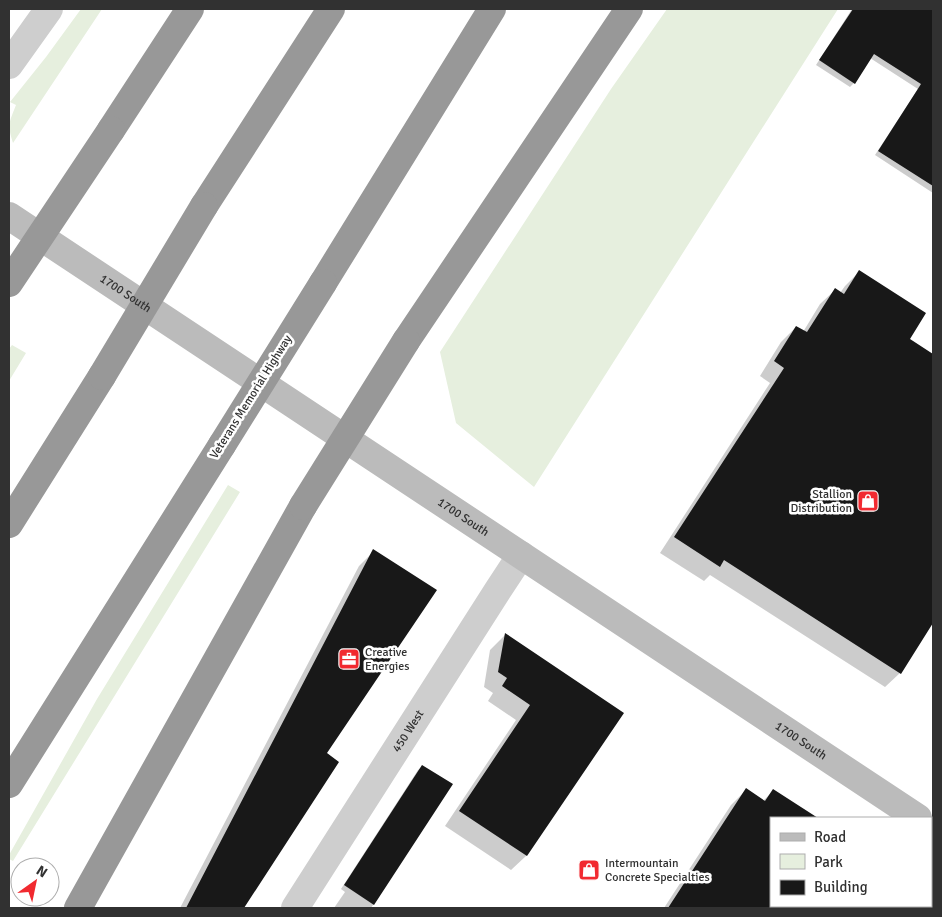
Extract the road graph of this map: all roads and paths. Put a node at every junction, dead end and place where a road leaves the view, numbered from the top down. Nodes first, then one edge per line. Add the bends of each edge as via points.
1 (49, 9) edge
2 (190, 9) edge
3 (330, 9) edge
4 (492, 9) edge
5 (630, 9) edge
6 (9, 65) edge
7 (9, 216) edge
8 (9, 283) edge
9 (9, 524) edge
10 (521, 555) junction
11 (9, 784) edge
12 (901, 814) edge
13 (78, 908) edge
14 (295, 908) edge

1 - 6 street
2 - 8 highway, bridge
3 - 9 highway, bridge via 204,206
4 - 11 highway, Veterans Memorial Highway, bridge
5 - 13 highway, bridge via 406,341 303,506
7 - 10 street, 1700 South
10 - 12 street, 1700 South
10 - 14 street, 450 West

